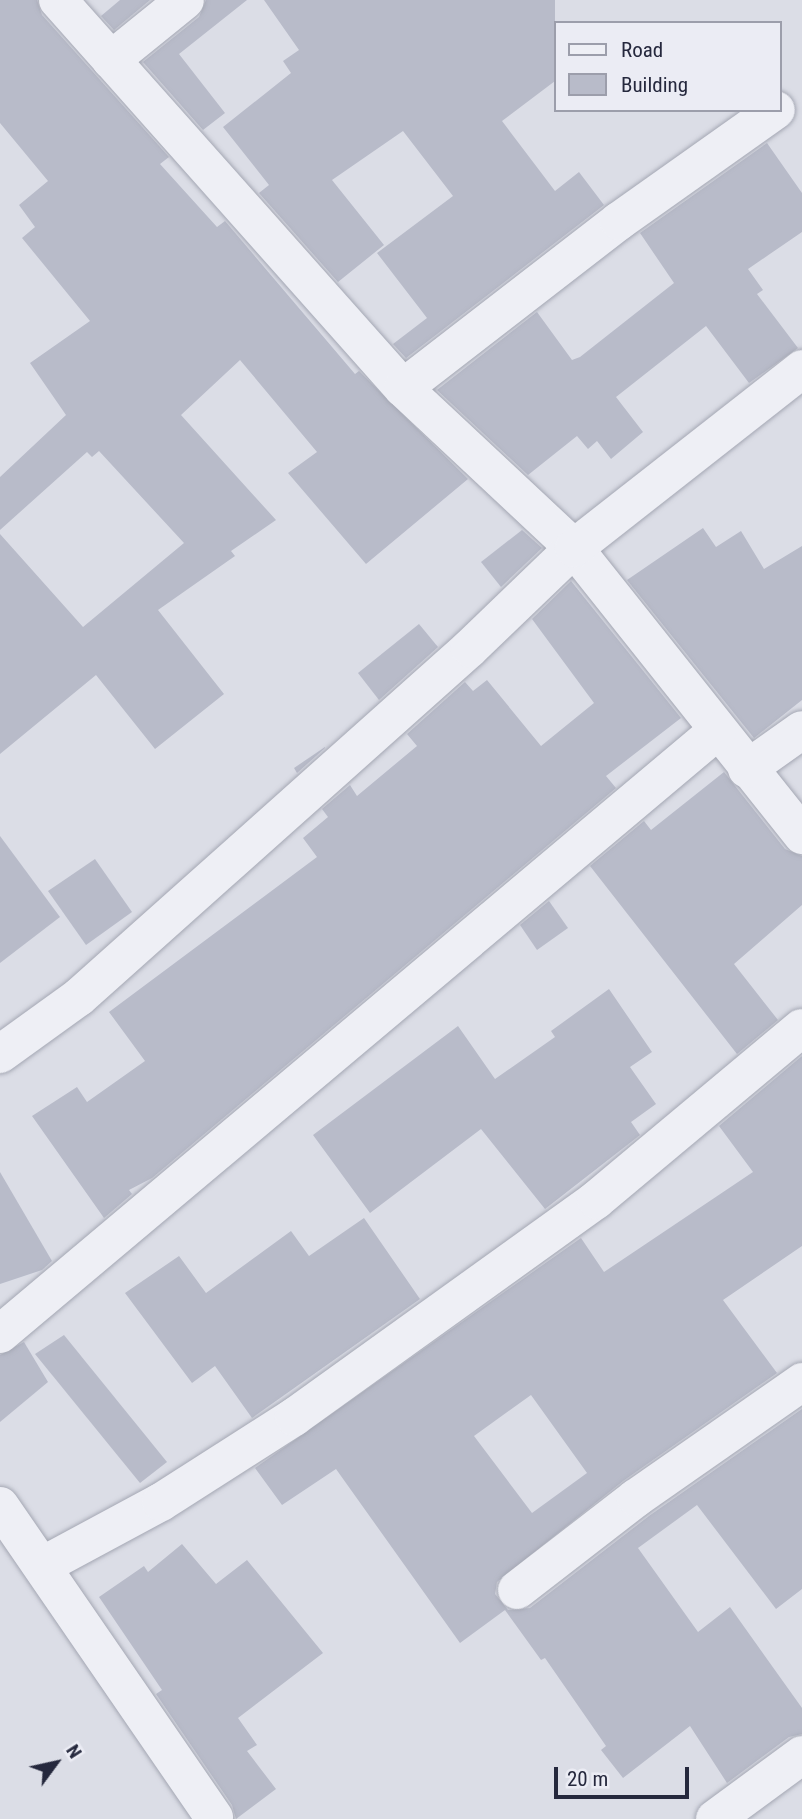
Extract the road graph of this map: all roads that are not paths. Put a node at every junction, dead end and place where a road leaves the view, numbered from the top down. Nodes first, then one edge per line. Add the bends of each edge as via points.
1 (58, 0) edge
2 (185, 0) edge
3 (111, 60) junction
4 (802, 92) edge
5 (781, 107) edge
6 (774, 112) edge
7 (802, 369) edge
8 (403, 388) junction
9 (574, 548) junction
10 (802, 730) edge
11 (717, 731) junction
12 (747, 769) junction
13 (802, 835) edge
14 (802, 1028) edge
15 (0, 1054) edge
16 (0, 1334) edge
17 (802, 1382) edge
18 (0, 1506) edge
19 (43, 1566) junction
20 (517, 1590) dead end
21 (802, 1755) edge
22 (214, 1817) dead end
23 (715, 1819) edge

1 - 3 street
2 - 3 street
3 - 8 street
4 - 5 street
6 - 8 street via 619,221
7 - 9 street
8 - 9 street
9 - 11 street
9 - 15 street via 470,648 89,988
10 - 12 street
11 - 12 street
11 - 16 street
12 - 13 street
14 - 19 street via 596,1199 294,1417 161,1502
17 - 20 street via 636,1498
18 - 19 street
19 - 22 street
21 - 23 street

